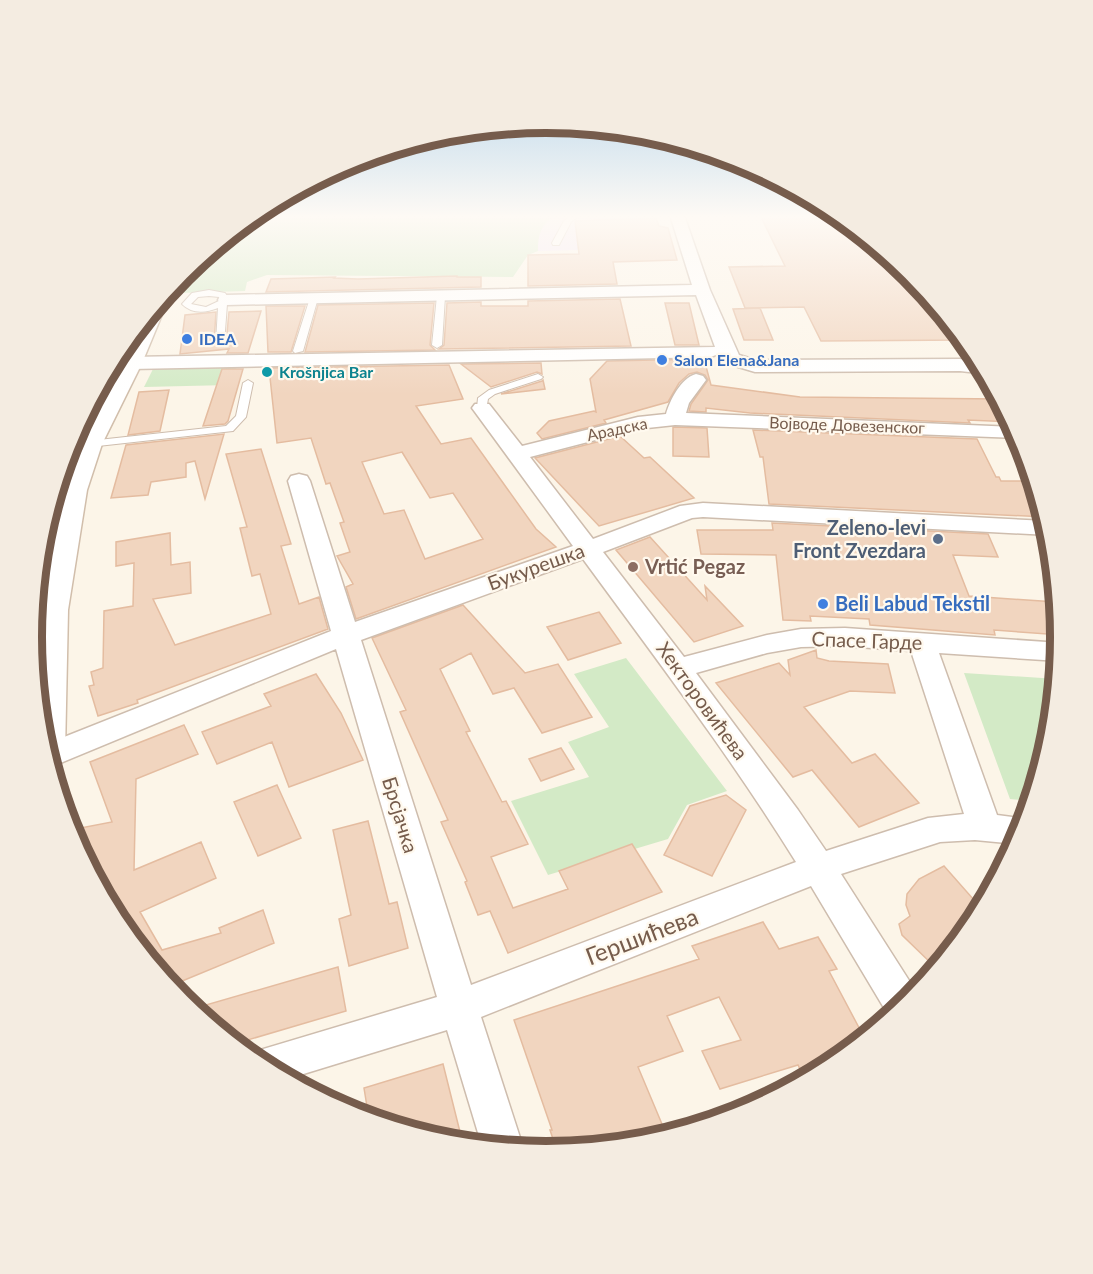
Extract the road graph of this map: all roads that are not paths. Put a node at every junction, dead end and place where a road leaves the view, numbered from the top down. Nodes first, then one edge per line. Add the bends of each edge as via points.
1 (697, 274) edge
2 (702, 290) junction
3 (441, 296) junction
4 (314, 298) junction
5 (224, 302) joint
6 (144, 333) edge
7 (220, 342) dead end
8 (437, 345) dead end
9 (298, 351) dead end
10 (711, 351) dead end
11 (131, 363) junction
12 (970, 364) edge
13 (960, 365) junction
14 (972, 367) edge
15 (538, 377) dead end
16 (696, 380) dead end
17 (248, 383) dead end
18 (102, 400) edge
19 (482, 408) joint
20 (675, 419) junction
21 (1008, 433) edge
22 (515, 454) junction
23 (77, 458) edge
24 (299, 481) dead end
25 (1039, 527) edge
26 (588, 547) junction
27 (346, 635) junction
28 (922, 642) junction
29 (1051, 651) edge
30 (678, 668) junction
31 (48, 712) edge
32 (55, 750) edge
33 (985, 827) junction
34 (1013, 830) edge
35 (819, 868) junction
36 (899, 998) edge
37 (459, 1008) junction
38 (277, 1063) edge
39 (501, 1139) edge

1 - 2 street
2 - 3 street
2 - 13 street via 727,353 746,364
3 - 4 street
3 - 8 lane
4 - 5 street
4 - 9 lane
5 - 7 lane
6 - 11 street
10 - 11 street
11 - 18 street
12 - 13 street
13 - 14 street
15 - 19 lane via 492,392 483,398
16 - 20 street, Арадска via 679,402
17 - 23 lane via 241,417 229,429
18 - 23 street
19 - 22 street, Хекторовићева
20 - 21 street, Војводе Довезенског
20 - 22 street, Арадска via 638,423
22 - 26 street, Хекторовићева
23 - 31 street via 52,610
24 - 27 street, Брсјачка
25 - 26 street, Букурешка via 703,510 679,513
26 - 27 street, Букурешка
26 - 30 street, Хекторовићева
27 - 32 street, Букурешка
27 - 37 street, Брсјачка
28 - 29 street, Спасе Гарде
28 - 30 street, Спасе Гарде via 801,638
28 - 33 street
30 - 35 street, Хекторовићева
33 - 34 street, Гершићева
33 - 35 street, Гершићева via 928,831
35 - 36 street, Хекторовићева
35 - 37 street, Гершићева
37 - 38 street, Гершићева
37 - 39 street, Брсјачка

